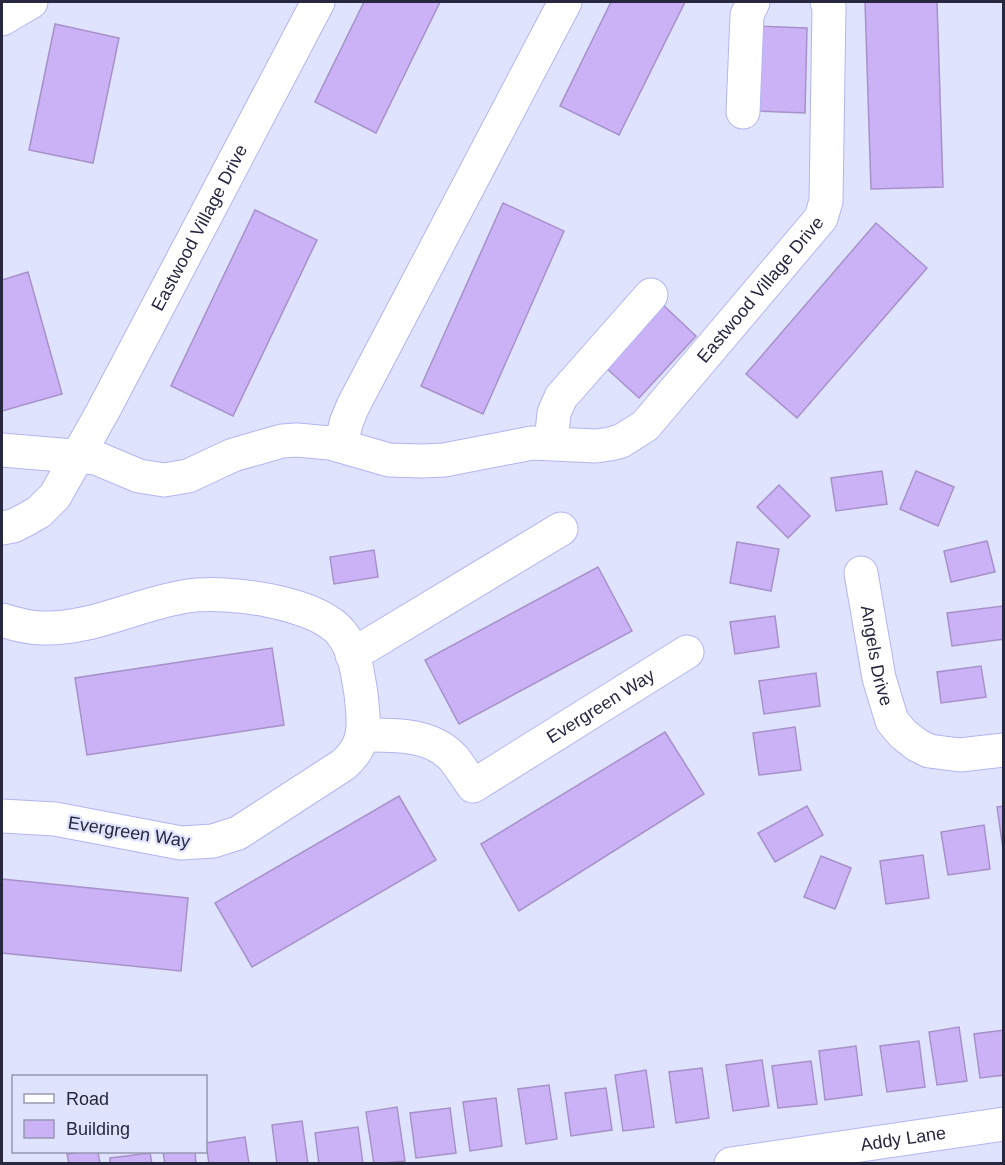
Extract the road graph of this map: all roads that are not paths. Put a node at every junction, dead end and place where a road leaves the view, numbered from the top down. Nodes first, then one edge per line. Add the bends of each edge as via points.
1 (31, 2) edge
2 (318, 2) edge
3 (565, 2) edge
4 (753, 2) edge
5 (827, 2) edge
6 (2, 19) edge
7 (743, 112) dead end
8 (651, 295) dead end
9 (551, 442) junction
10 (341, 446) junction
11 (2, 450) edge
12 (78, 456) junction
13 (2, 528) edge
14 (561, 530) dead end
15 (861, 573) dead end
16 (2, 620) edge
17 (687, 652) dead end
18 (352, 655) junction
19 (362, 735) junction
20 (1004, 750) edge
21 (2, 816) edge
22 (1004, 1124) edge
23 (791, 1159) edge
24 (731, 1164) edge

1 - 6 street
2 - 12 street, Eastwood Village Drive
3 - 10 street via 353,406
4 - 7 street via 747,15
5 - 9 street, Eastwood Village Drive via 826,201 821,218 645,426 610,444
8 - 9 street via 561,397 554,412
9 - 10 street, Eastwood Village Drive via 423,461 389,460
10 - 12 street, Eastwood Village Drive via 282,441 233,455 188,476 164,480 139,477 96,458
11 - 12 street, Eastwood Village Drive
12 - 13 street, Eastwood Village Drive via 47,504 14,526
14 - 18 street
15 - 20 street, Angels Drive via 882,695 892,721 929,751 960,755
16 - 18 street, Evergreen Way via 58,628 173,599 227,595 315,614 336,627
17 - 19 street, Evergreen Way via 473,786 454,759 434,744 406,736
18 - 19 street, Evergreen Way via 359,680
19 - 21 street, Evergreen Way via 355,755 344,765 238,832 213,841 181,843 56,819
22 - 23 street, Addy Lane
23 - 24 street, Addy Lane

